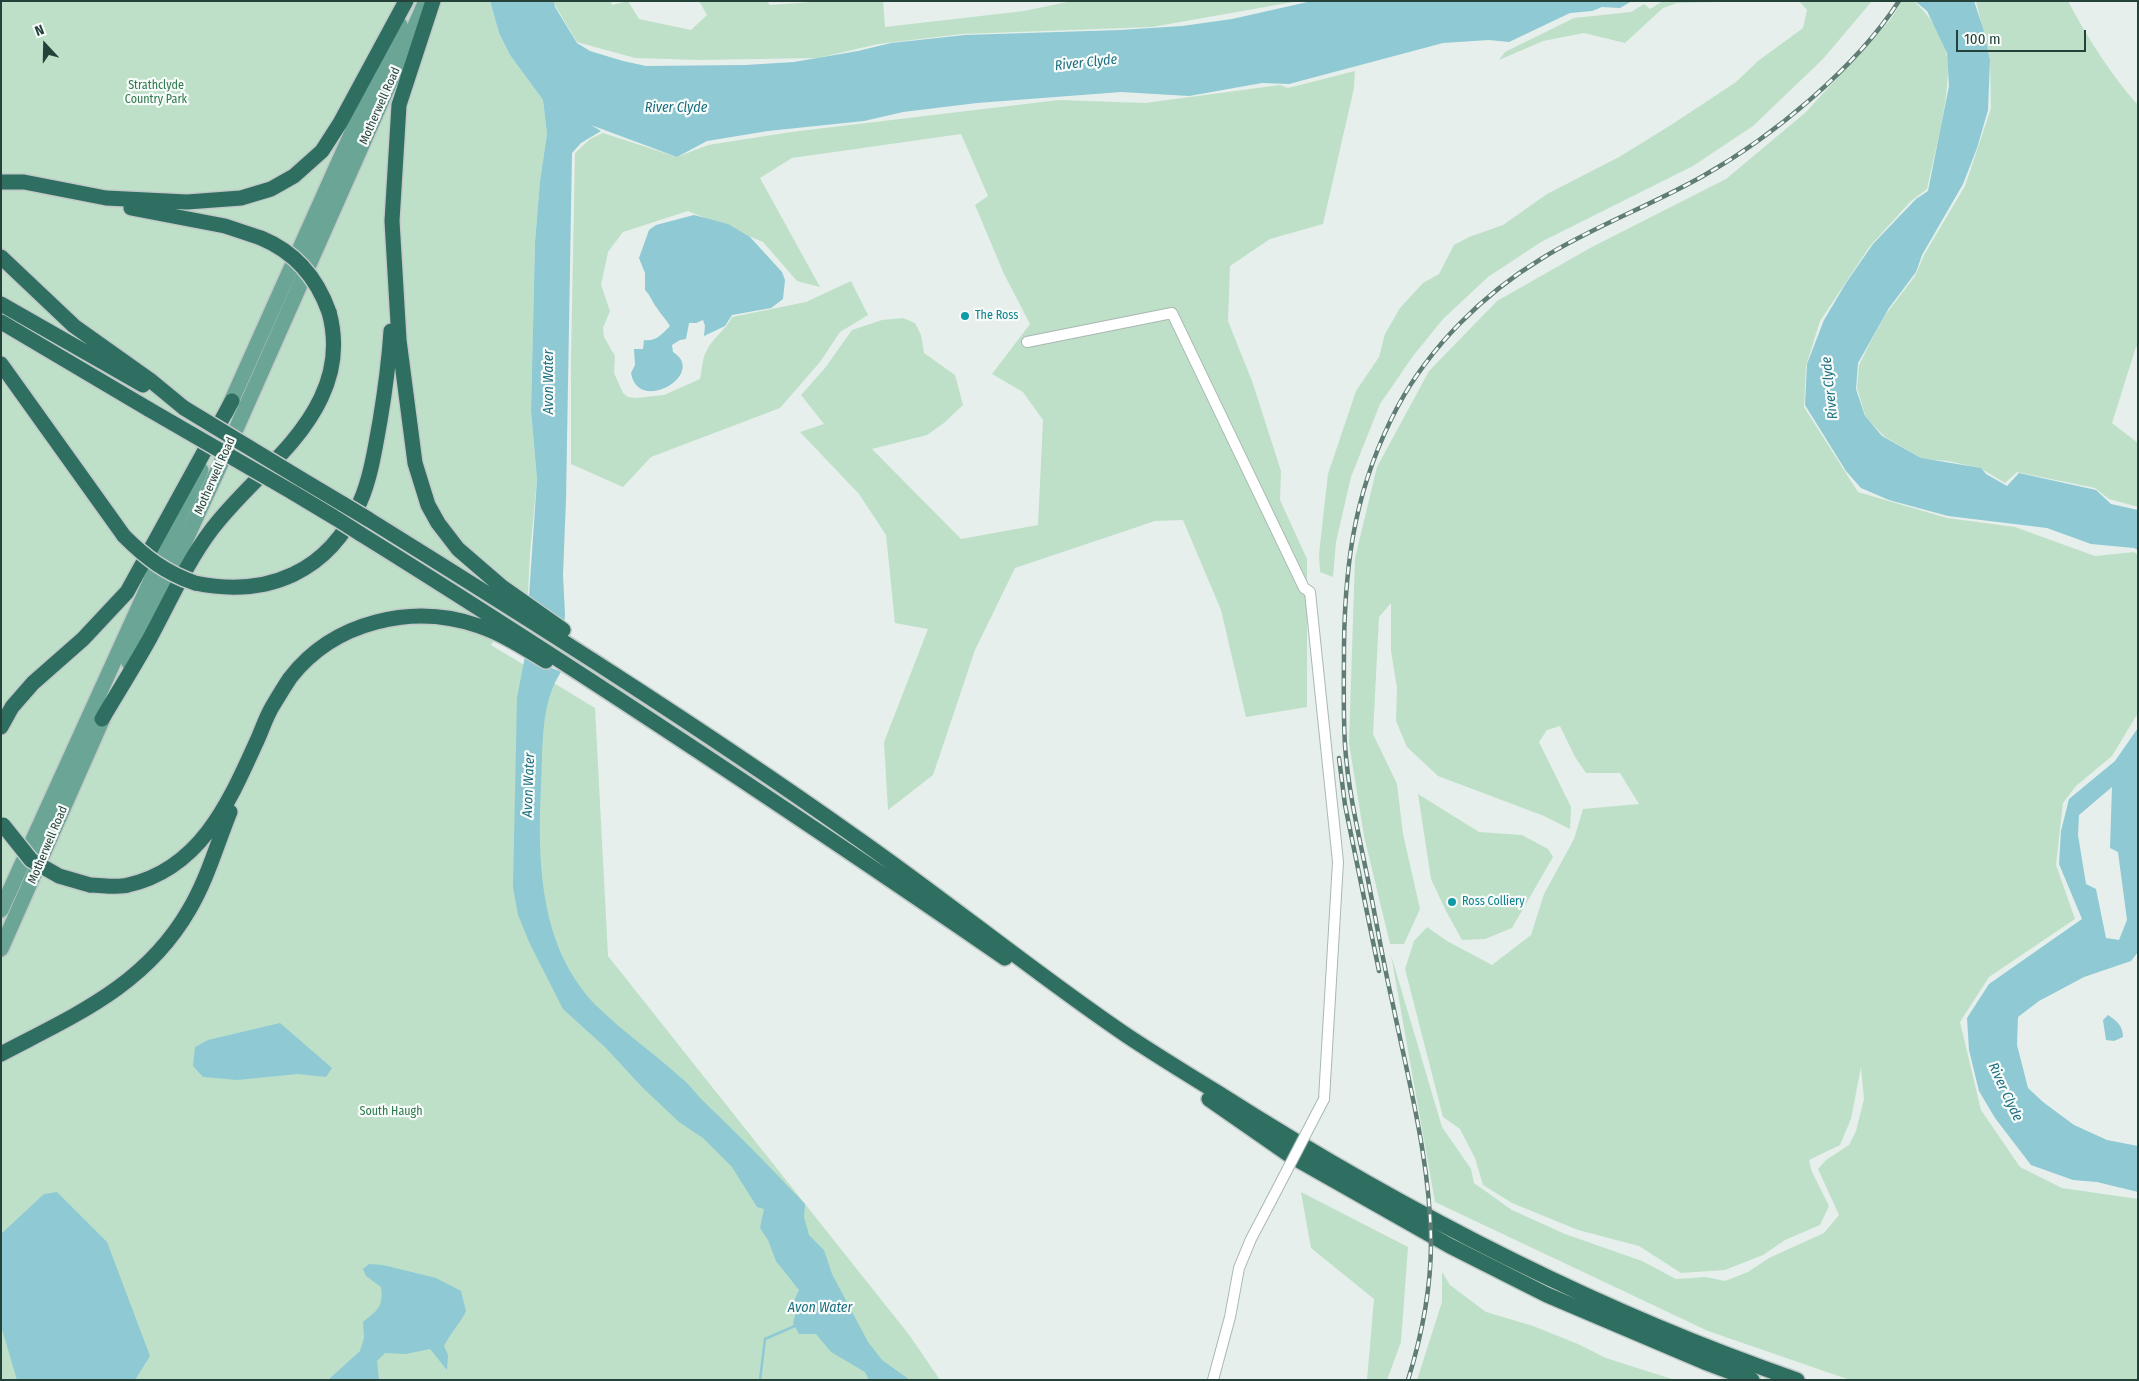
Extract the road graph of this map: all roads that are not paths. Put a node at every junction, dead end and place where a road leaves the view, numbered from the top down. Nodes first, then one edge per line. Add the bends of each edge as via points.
1 (406, 1) edge
2 (411, 1) edge
3 (426, 1) edge
4 (433, 1) edge
5 (1, 182) edge
6 (1, 186) edge
7 (395, 244) junction
8 (1, 257) edge
9 (1, 304) edge
10 (1, 322) edge
11 (1027, 342) dead end
12 (1, 364) edge
13 (232, 401) junction
14 (184, 408) junction
15 (502, 595) junction
16 (501, 628) junction
17 (102, 719) junction
18 (1, 727) edge
19 (256, 745) junction
20 (2, 823) edge
21 (1, 910) edge
22 (1, 949) edge
23 (1, 1054) edge
24 (1213, 1380) edge
25 (1752, 1380) edge
26 (1797, 1380) edge

1 - 5 highway via 322,151 294,176 271,189 233,200 187,202 106,198 24,182
2 - 13 main road, Motherwell Road
3 - 17 main road, Motherwell Road via 165,588
4 - 7 highway via 399,106 392,221
6 - 17 highway, bridge via 184,218 261,238 286,251 306,269 329,312 333,332 330,375 321,399 300,430 204,539
7 - 12 highway, bridge via 388,378 372,466 360,501 331,547 314,562 294,574 257,586 214,587 195,583 152,562 124,536
7 - 15 highway via 399,340 410,435 421,485 428,505 449,538
8 - 14 highway via 74,326
9 - 14 highway
10 - 16 highway, bridge via 337,519
11 - 24 street, bridge via 1172,313 1304,588 1310,592 1338,862 1324,1099 1239,1268
13 - 18 highway via 127,592 83,639 33,683
13 - 21 main road, Motherwell Road
14 - 15 highway, bridge
15 - 26 highway via 854,835 1125,1034 1295,1142 1466,1238 1552,1279 1670,1331
16 - 19 highway via 420,616 384,620 348,632 316,652 290,678
16 - 25 highway via 724,767 1292,1156 1450,1246 1547,1295
17 - 22 main road, Motherwell Road
19 - 20 highway, bridge via 224,810 201,841 181,860 160,873 127,886 90,885 59,876 31,860
19 - 23 highway via 189,910 161,951 102,1001

